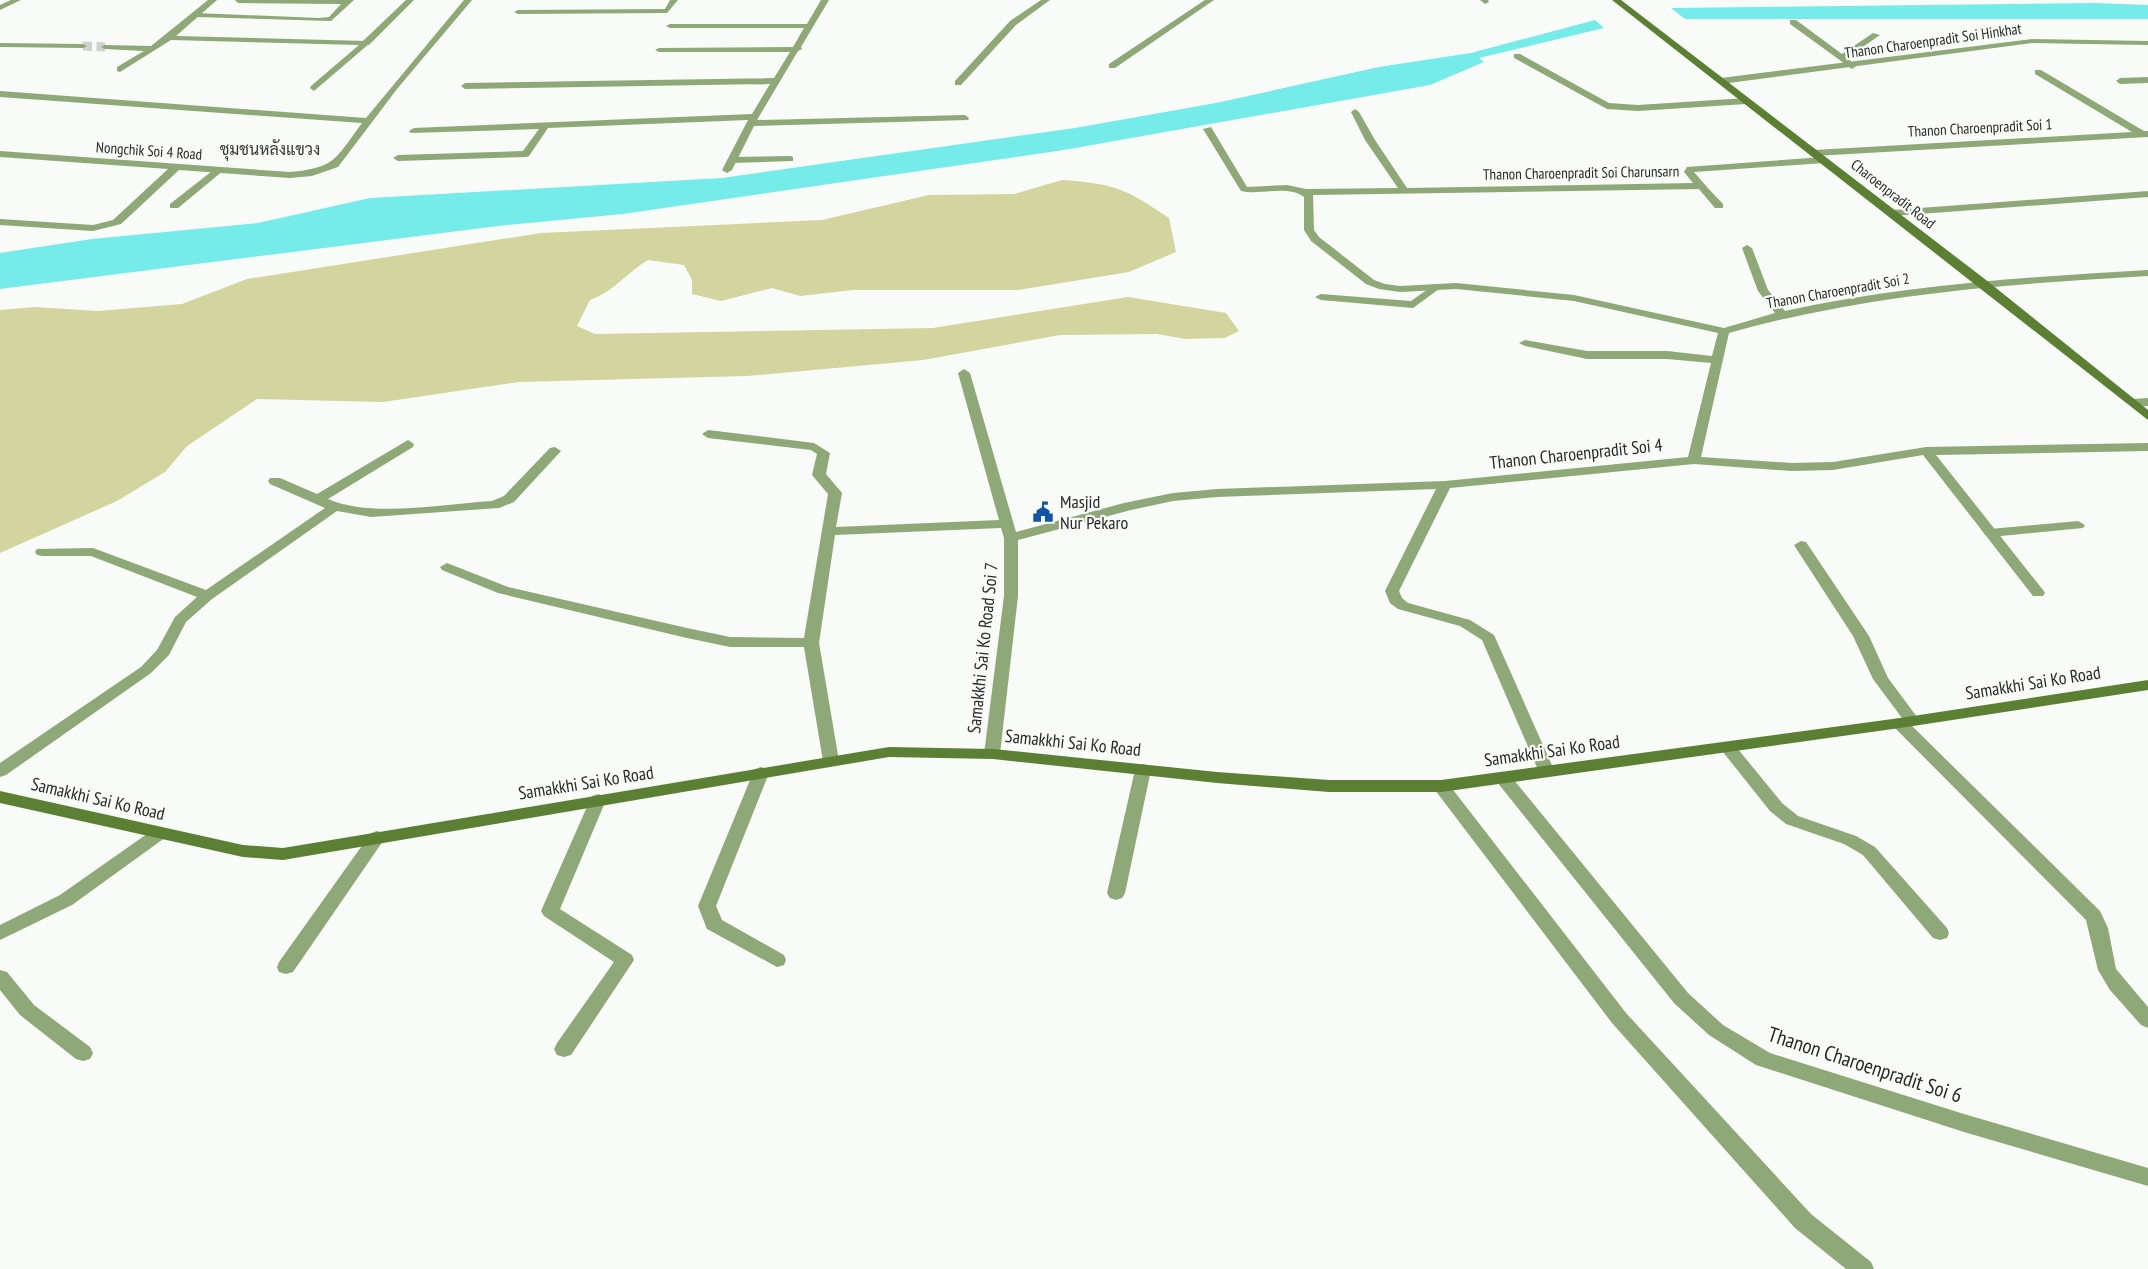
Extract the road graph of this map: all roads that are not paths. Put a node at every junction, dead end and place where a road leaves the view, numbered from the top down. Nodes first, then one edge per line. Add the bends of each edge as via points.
1 (17, 0) edge
2 (213, 0) edge
3 (410, 0) edge
4 (468, 0) edge
5 (674, 0) edge
6 (825, 0) edge
7 (1046, 0) edge
8 (1210, 0) edge
9 (1616, 0) edge
10 (238, 1) edge
11 (349, 1) edge
12 (0, 8) edge
13 (518, 12) dead end
14 (196, 15) junction
15 (1793, 22) dead end
16 (670, 26) dead end
17 (811, 26) junction
18 (1876, 36) dead end
19 (169, 38) junction
20 (366, 43) junction
21 (2148, 43) edge
22 (0, 45) edge
23 (83, 46) tunnel mouth
24 (105, 47) tunnel mouth
25 (153, 49) junction
26 (798, 49) junction
27 (659, 50) dead end
28 (1517, 56) dead end
29 (1842, 58) junction
30 (1112, 66) dead end
31 (1852, 66) junction
32 (120, 69) dead end
33 (2038, 72) dead end
34 (2148, 80) edge
35 (777, 81) junction
36 (1721, 81) junction
37 (2120, 81) dead end
38 (958, 83) dead end
39 (465, 86) dead end
40 (314, 88) dead end
41 (0, 94) edge
42 (1746, 101) junction
43 (1355, 112) dead end
44 (965, 118) dead end
45 (753, 120) junction
46 (368, 121) junction
47 (544, 128) junction
48 (1208, 129) dead end
49 (414, 131) dead end
50 (2145, 134) edge
51 (1814, 153) junction
52 (0, 154) edge
53 (398, 158) dead end
54 (790, 159) dead end
55 (732, 160) junction
56 (1824, 160) junction
57 (175, 168) junction
58 (727, 170) dead end
59 (219, 171) junction
60 (1701, 186) junction
61 (1405, 191) junction
62 (1306, 192) junction
63 (2148, 194) edge
64 (174, 206) dead end
65 (1719, 206) dead end
66 (1893, 213) junction
67 (0, 222) edge
68 (1747, 248) dead end
69 (2148, 273) edge
70 (1982, 282) junction
71 (1435, 287) junction
72 (1321, 297) dead end
73 (1781, 314) junction
74 (1725, 331) junction
75 (1525, 343) dead end
76 (1719, 360) junction
77 (964, 373) dead end
78 (2148, 402) edge
79 (2133, 403) junction
80 (2148, 416) edge
81 (708, 434) dead end
82 (408, 444) dead end
83 (2148, 447) edge
84 (555, 451) dead end
85 (1926, 451) junction
86 (1694, 460) junction
87 (275, 481) dead end
88 (1445, 485) junction
89 (318, 499) junction
90 (335, 507) junction
91 (2078, 525) dead end
92 (830, 531) junction
93 (1009, 531) junction
94 (1990, 533) junction
95 (1801, 545) dead end
96 (42, 552) dead end
97 (447, 567) dead end
98 (2038, 593) dead end
99 (207, 596) junction
100 (811, 643) junction
101 (2148, 685) edge
102 (1906, 722) junction
103 (1727, 747) junction
104 (992, 754) junction
105 (831, 761) junction
106 (1143, 770) junction
107 (0, 771) edge
108 (1547, 772) junction
109 (761, 773) junction
110 (1503, 778) junction
111 (1441, 786) junction
112 (0, 797) edge
113 (598, 800) junction
114 (160, 833) junction
115 (377, 837) junction
116 (1116, 893) dead end
117 (0, 933) edge
118 (1940, 933) dead end
119 (777, 960) dead end
120 (286, 967) dead end
121 (0, 977) edge
122 (2148, 1020) edge
123 (564, 1049) dead end
124 (83, 1053) dead end
125 (2148, 1178) edge
126 (1863, 1269) edge

1 - 12 street
2 - 14 street
3 - 20 street
4 - 46 street, Nongchik Soi 4 Road
5 - 13 street via 667,11
6 - 17 street
7 - 38 street via 1013,23
8 - 30 street
9 - 36 street, Charoenpradit Road
10 - 11 street
11 - 14 street via 331,19
14 - 19 street
15 - 29 street
16 - 17 street
17 - 26 street
18 - 29 street
19 - 20 street
19 - 25 street
20 - 40 street
21 - 31 street, Thanon Charoenpradit Soi Hinkhat via 2032,40
22 - 23 street
24 - 25 street
25 - 32 street
26 - 27 street
26 - 35 street
28 - 42 street via 1607,106 1638,108
29 - 31 street
31 - 36 street, Thanon Charoenpradit Soi Hinkhat
33 - 50 street
34 - 37 street
35 - 39 street
35 - 45 street
36 - 42 street, Charoenpradit Road
41 - 46 street
42 - 51 street, Charoenpradit Road
43 - 61 street
44 - 45 street
45 - 47 street
45 - 55 street
46 - 59 street, Nongchik Soi 4 Road via 335,165 312,173
47 - 49 street
47 - 53 street via 526,154
48 - 62 street, Thanon Charoenpradit Soi Charunsarn via 1244,189
50 - 51 street, Thanon Charoenpradit Soi 1
51 - 56 street, Charoenpradit Road
52 - 57 street, Nongchik Soi 4 Road
54 - 55 street
55 - 58 street
56 - 60 street, Thanon Charoenpradit Soi Charunsarn via 1690,169
56 - 66 street, Charoenpradit Road
57 - 59 street, Nongchik Soi 4 Road
57 - 67 street via 117,222 93,228
59 - 64 street
60 - 61 street, Thanon Charoenpradit Soi Charunsarn
60 - 65 street
61 - 62 street, Thanon Charoenpradit Soi Charunsarn
62 - 71 street via 1309,230 1314,239 1370,282 1400,289
63 - 66 street
66 - 70 street, Charoenpradit Road
68 - 73 street via 1762,291
69 - 70 street, Thanon Charoenpradit Soi 2
70 - 73 street, Thanon Charoenpradit Soi 2
70 - 79 street, Charoenpradit Road
71 - 72 street via 1413,305
71 - 74 street via 1574,298
73 - 74 street, Thanon Charoenpradit Soi 2
74 - 76 street
75 - 76 street via 1587,355 1667,355
76 - 86 street
77 - 93 street, Samakkhi Sai Ko Road Soi 7
78 - 79 street
79 - 80 street, Charoenpradit Road
81 - 92 street via 820,449 824,453 819,475 835,493
82 - 89 street
83 - 85 street, Thanon Charoenpradit Soi 4
84 - 90 street via 509,499 494,505 371,513
85 - 86 street, Thanon Charoenpradit Soi 4 via 1833,466
85 - 94 street
86 - 88 street, Thanon Charoenpradit Soi 4
87 - 89 street
88 - 93 street, Thanon Charoenpradit Soi 4 via 1173,497
88 - 108 street via 1392,591 1395,600 1403,606 1464,623 1489,638
89 - 90 street
90 - 99 street
91 - 94 street
92 - 93 street, Thanon Charoenpradit Soi 4
92 - 100 street
93 - 104 street, Samakkhi Sai Ko Road Soi 7 via 1011,596
94 - 98 street
95 - 102 street via 1861,636
96 - 99 street via 93,552
97 - 100 street via 503,590 730,642
99 - 107 street via 180,620 164,652 146,670
100 - 105 street
101 - 102 street, Samakkhi Sai Ko Road
102 - 103 street, Samakkhi Sai Ko Road
102 - 122 street via 2094,916 2101,930 2104,963
103 - 108 street, Samakkhi Sai Ko Road
103 - 118 street via 1776,807 1792,820 1850,840 1869,851
104 - 105 street, Samakkhi Sai Ko Road via 889,752
104 - 106 street, Samakkhi Sai Ko Road
105 - 109 street, Samakkhi Sai Ko Road
106 - 111 street, Samakkhi Sai Ko Road via 1375,790
106 - 116 street
108 - 110 street, Samakkhi Sai Ko Road
109 - 113 street, Samakkhi Sai Ko Road
109 - 119 street via 707,906 714,924
110 - 111 street, Samakkhi Sai Ko Road
110 - 125 street, Thanon Charoenpradit Soi 6 via 1681,998 1716,1030 1763,1059
111 - 126 street via 1619,1018 1803,1221
112 - 114 street, Samakkhi Sai Ko Road
113 - 115 street, Samakkhi Sai Ko Road
113 - 123 street via 550,911 625,960
114 - 115 street, Samakkhi Sai Ko Road via 243,851 283,854
114 - 117 street via 66,900
115 - 120 street
121 - 124 street via 27,1010

